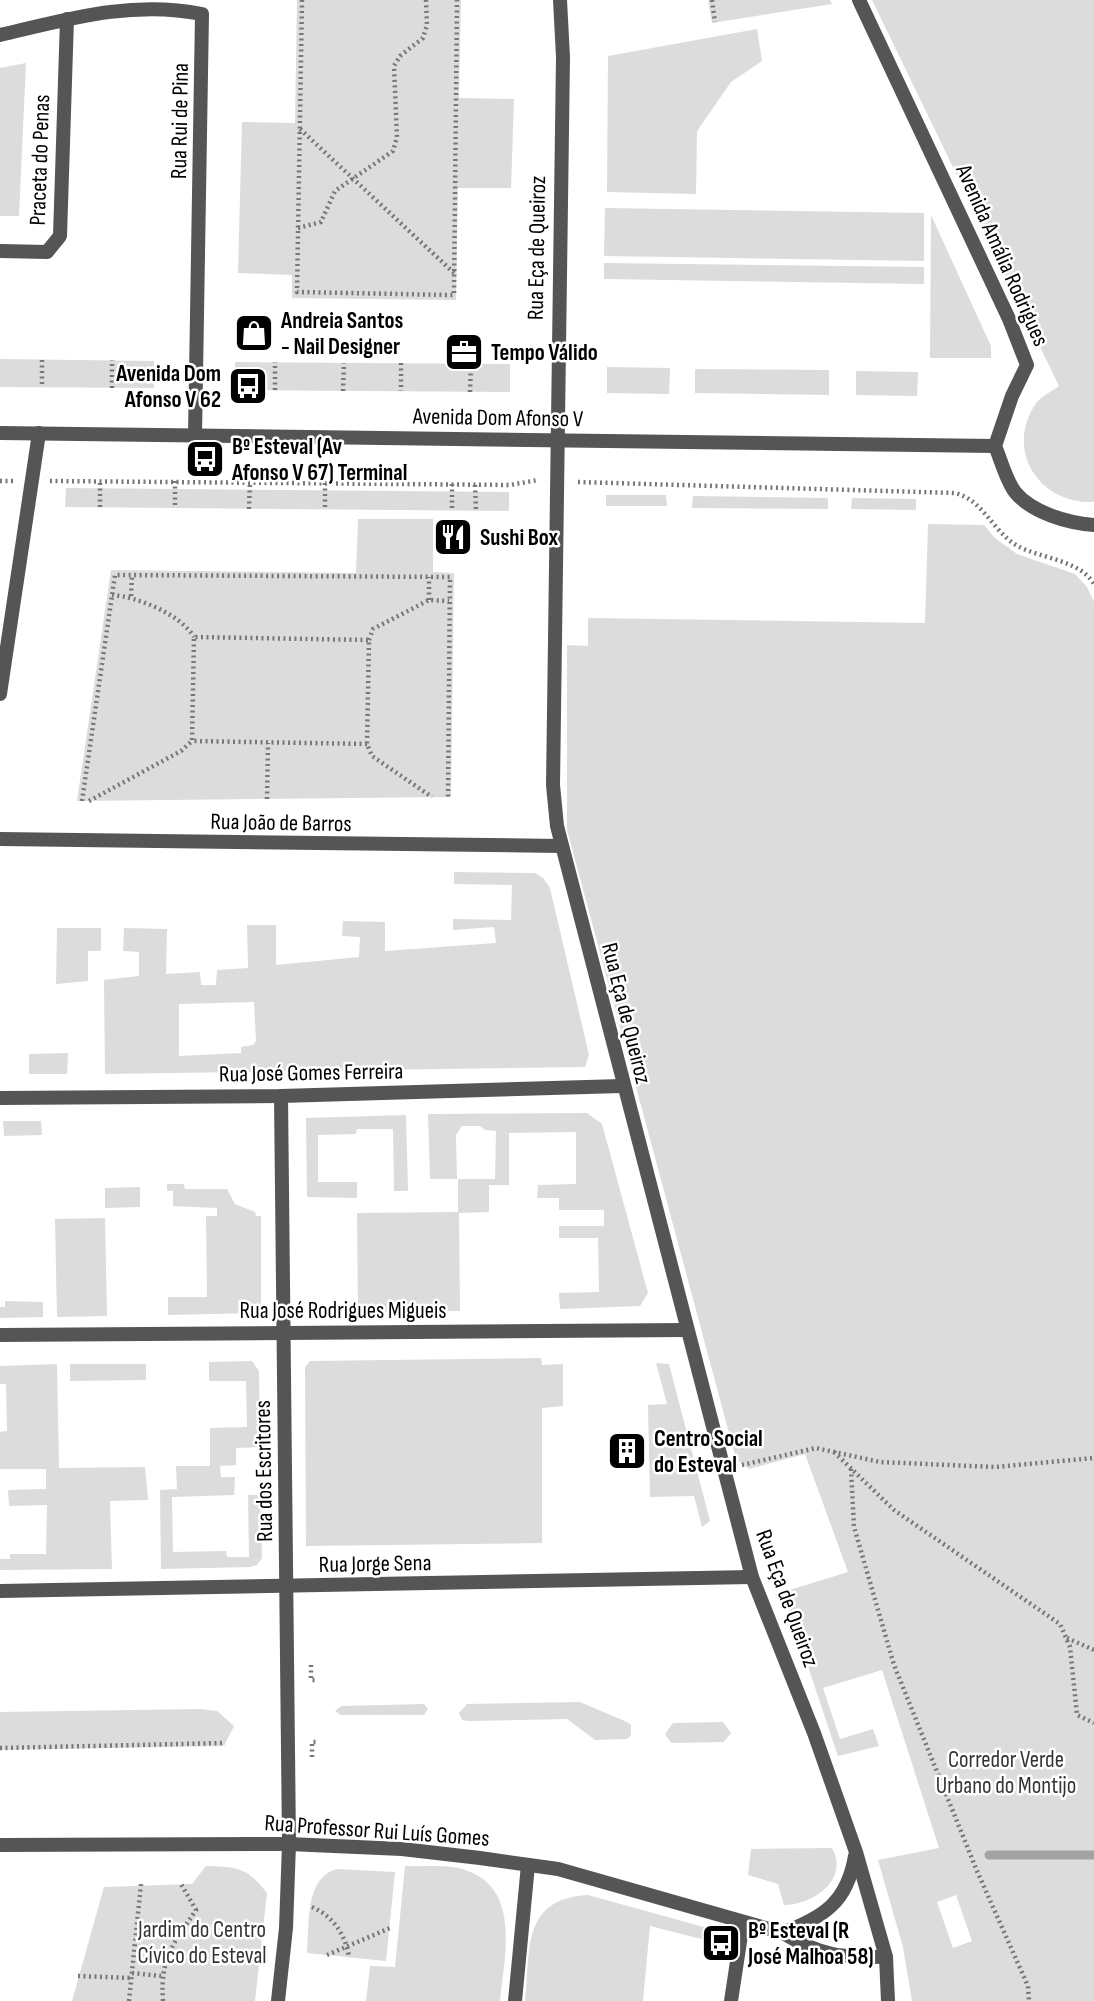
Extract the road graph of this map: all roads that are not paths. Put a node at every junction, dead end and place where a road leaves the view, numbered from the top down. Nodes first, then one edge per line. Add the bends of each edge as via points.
1 (560, 0) edge
2 (859, 0) edge
3 (67, 19) junction
4 (0, 35) edge
5 (0, 251) edge
6 (0, 433) edge
7 (39, 433) junction
8 (195, 435) junction
9 (556, 440) junction
10 (995, 446) junction
11 (1094, 525) edge
12 (0, 694) edge
13 (0, 839) edge
14 (561, 846) junction
15 (622, 1086) junction
16 (281, 1096) junction
17 (0, 1098) edge
18 (686, 1330) junction
19 (283, 1333) junction
20 (0, 1335) edge
21 (752, 1577) junction
22 (288, 1588) junction
23 (0, 1591) edge
24 (289, 1844) junction
25 (0, 1845) edge
26 (856, 1852) junction
27 (528, 1865) junction
28 (743, 1922) junction
29 (783, 1933) junction
30 (886, 1957) junction
31 (278, 2001) edge
32 (515, 2001) edge
33 (731, 2001) edge
34 (888, 2001) edge

1 - 9 street, Rua Eça de Queiroz
2 - 10 street, Avenida Amália Rodrigues via 1027,365
3 - 4 street, Rua Rui de Pina
3 - 5 street, Praceta do Penas via 60,236 47,252
3 - 8 street, Rua Rui de Pina via 120,8 202,14
6 - 7 street, Avenida Dom Afonso V
7 - 8 street, Avenida Dom Afonso V
7 - 12 street
8 - 9 street, Avenida Dom Afonso V
9 - 10 street, Avenida Dom Afonso V
9 - 14 street, Rua Eça de Queiroz via 554,785
10 - 11 street via 1015,492 1042,511
13 - 14 street, Rua João de Barros
14 - 15 street, Rua Eça de Queiroz
15 - 16 street, Rua José Gomes Ferreira
15 - 18 street, Rua Eça de Queiroz
16 - 17 street, Rua José Gomes Ferreira
16 - 19 street, Rua dos Escritores
18 - 19 street, Rua José Rodrigues Migueis
18 - 21 street, Rua Eça de Queiroz
19 - 20 street, Rua José Rodrigues Migueis
19 - 22 street, Rua dos Escritores
21 - 22 street, Rua Jorge Sena
21 - 26 street, Rua Eça de Queiroz
22 - 23 street, Rua Jorge Sena
22 - 24 street, Rua dos Escritores
24 - 25 street, Rua Professor Rui Luís Gomes
24 - 27 street, Rua Professor Rui Luís Gomes via 402,1849
24 - 31 street, Rua dos Escritores
26 - 29 street via 841,1897 819,1918
26 - 30 street, Rua Eça de Queiroz
27 - 28 street, Rua Professor Rui Luís Gomes
27 - 32 street
28 - 29 street, Rua Professor Rui Luís Gomes
28 - 33 street
29 - 30 street, Rua Professor Rui Luís Gomes via 812,1951
30 - 34 street, Rua Eça de Queiroz

